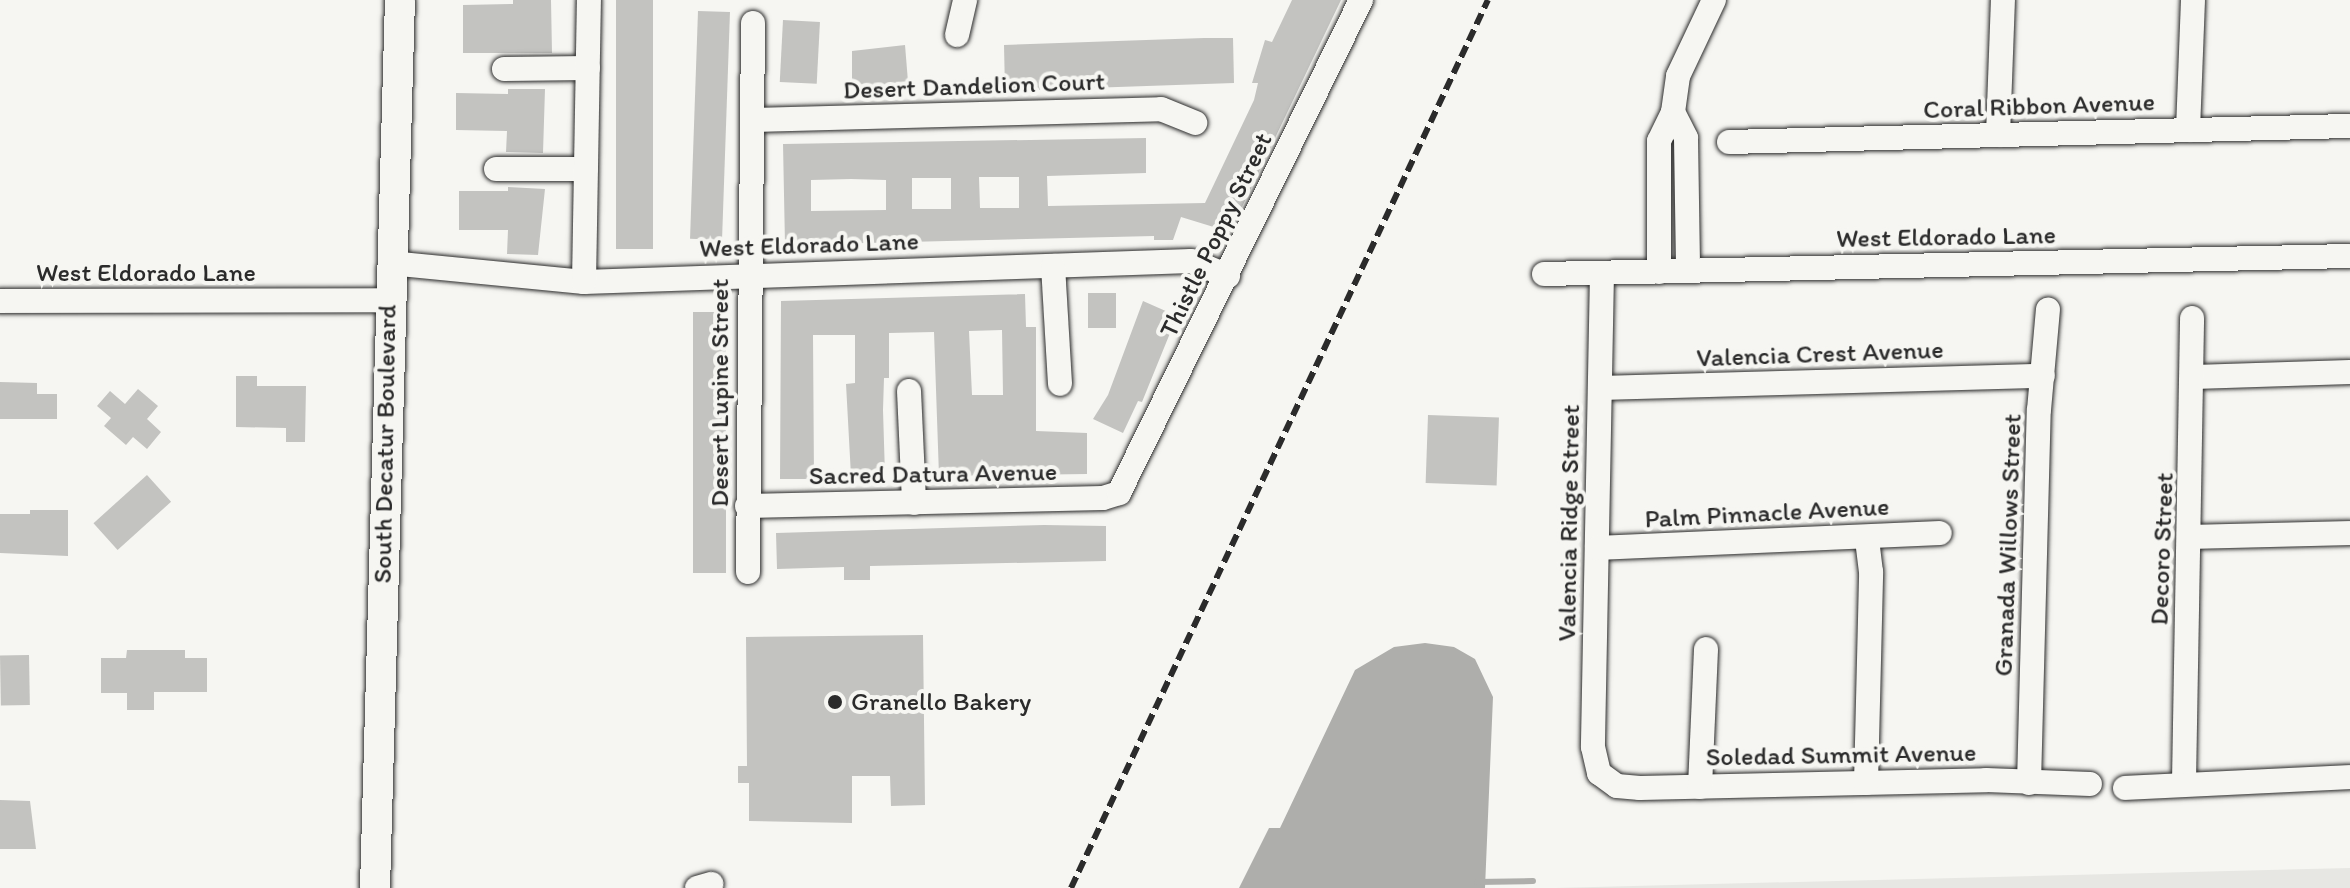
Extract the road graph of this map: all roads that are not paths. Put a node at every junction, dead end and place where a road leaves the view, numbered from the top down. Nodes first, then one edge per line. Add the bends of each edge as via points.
1 (400, 0) edge
2 (589, 0) edge
3 (965, 0) edge
4 (1361, 0) edge
5 (1714, 0) edge
6 (2003, 0) edge
7 (2193, 0) edge
8 (753, 23) dead end
9 (957, 35) dead end
10 (588, 68) junction
11 (504, 69) dead end
12 (1673, 112) junction
13 (753, 120) junction
14 (1195, 123) dead end
15 (2350, 126) edge
16 (2188, 130) junction
17 (1998, 135) junction
18 (1729, 142) dead end
19 (496, 169) dead end
20 (586, 169) junction
21 (2350, 256) edge
22 (390, 263) junction
23 (1053, 266) junction
24 (1688, 271) junction
25 (1659, 272) junction
26 (1602, 273) junction
27 (749, 274) junction
28 (1544, 274) dead end
29 (1228, 276) junction
30 (584, 282) junction
31 (389, 300) junction
32 (0, 301) edge
33 (2048, 309) dead end
34 (2192, 318) dead end
35 (2350, 372) edge
36 (2043, 376) junction
37 (2194, 377) junction
38 (1060, 384) dead end
39 (1600, 388) junction
40 (909, 391) dead end
41 (1119, 493) joint
42 (914, 503) junction
43 (747, 506) junction
44 (1940, 533) dead end
45 (2350, 533) edge
46 (2190, 537) junction
47 (1867, 538) junction
48 (1597, 548) junction
49 (748, 572) dead end
50 (1706, 649) dead end
51 (1599, 773) joint
52 (2350, 777) edge
53 (2184, 781) junction
54 (1866, 783) junction
55 (2029, 783) junction
56 (2090, 784) dead end
57 (1700, 787) junction
58 (2125, 788) dead end
59 (375, 888) edge

1 - 22 main road, South Decatur Boulevard
2 - 10 street
3 - 9 street
4 - 29 street, Thistle Poppy Street
5 - 12 street via 1678,76
6 - 17 street
7 - 16 street
8 - 13 street, Desert Lupine Street
10 - 11 street
10 - 20 street
12 - 24 street via 1686,138
12 - 25 street via 1659,141
13 - 14 street, Desert Dandelion Court via 1161,109
13 - 27 street, Desert Lupine Street
15 - 16 street, Coral Ribbon Avenue
16 - 17 street, Coral Ribbon Avenue
17 - 18 street, Coral Ribbon Avenue
19 - 20 street
20 - 30 street
21 - 24 street, West Eldorado Lane
22 - 30 street, West Eldorado Lane
22 - 31 main road, South Decatur Boulevard
23 - 27 street, West Eldorado Lane
23 - 29 street, West Eldorado Lane via 1191,261
23 - 38 street
24 - 25 street, West Eldorado Lane
25 - 26 street, West Eldorado Lane
26 - 28 street, West Eldorado Lane
26 - 39 street, Valencia Ridge Street
27 - 30 street, West Eldorado Lane
27 - 43 street, Desert Lupine Street
29 - 41 street, Thistle Poppy Street
31 - 32 street, West Eldorado Lane
31 - 59 main road, South Decatur Boulevard
33 - 36 street, Granada Willows Street
34 - 37 street, Decoro Street
35 - 37 street
36 - 39 street, Valencia Crest Avenue
36 - 55 street, Granada Willows Street
37 - 46 street, Decoro Street
39 - 48 street, Valencia Ridge Street
40 - 42 street
41 - 42 street, Sacred Datura Avenue via 1103,498
42 - 43 street, Sacred Datura Avenue
43 - 49 street, Desert Lupine Street
44 - 47 street, Palm Pinnacle Avenue
45 - 46 street
46 - 53 street, Decoro Street
47 - 48 street, Palm Pinnacle Avenue
47 - 54 street via 1871,572
48 - 51 street, Valencia Ridge Street via 1593,747
50 - 57 street
51 - 57 street, Soledad Summit Avenue via 1617,786
52 - 53 street
53 - 58 street
54 - 55 street, Soledad Summit Avenue
54 - 57 street, Soledad Summit Avenue
55 - 56 street, Soledad Summit Avenue

